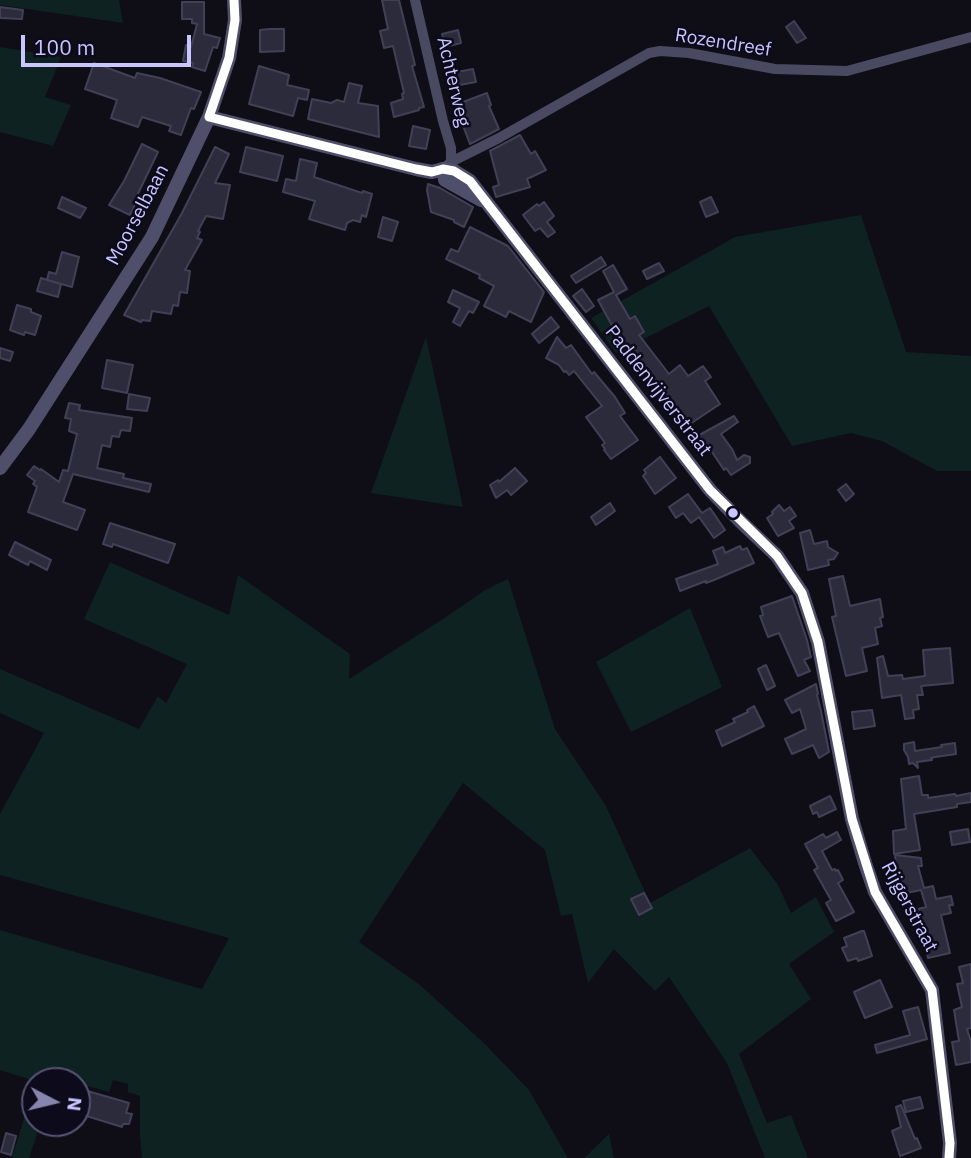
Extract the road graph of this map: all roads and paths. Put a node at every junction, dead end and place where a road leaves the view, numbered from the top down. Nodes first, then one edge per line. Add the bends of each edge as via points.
1 (234, 0) edge
2 (415, 0) edge
3 (971, 37) edge
4 (209, 117) junction
5 (447, 166) junction
6 (0, 468) edge
7 (802, 593) joint
8 (949, 1158) edge

1 - 4 street, Moorselbaan via 229,58
2 - 5 street, Achterweg via 451,148
3 - 5 street, Rozendreef via 847,71 775,69 689,53 649,53
4 - 5 street via 416,169 432,172
4 - 6 street, Moorselbaan via 152,237
5 - 7 street, Paddenvijverstraat via 445,180 491,206 710,490 777,556
7 - 8 street, Rijgerstraat via 818,642 852,820 865,863 875,892 932,990

